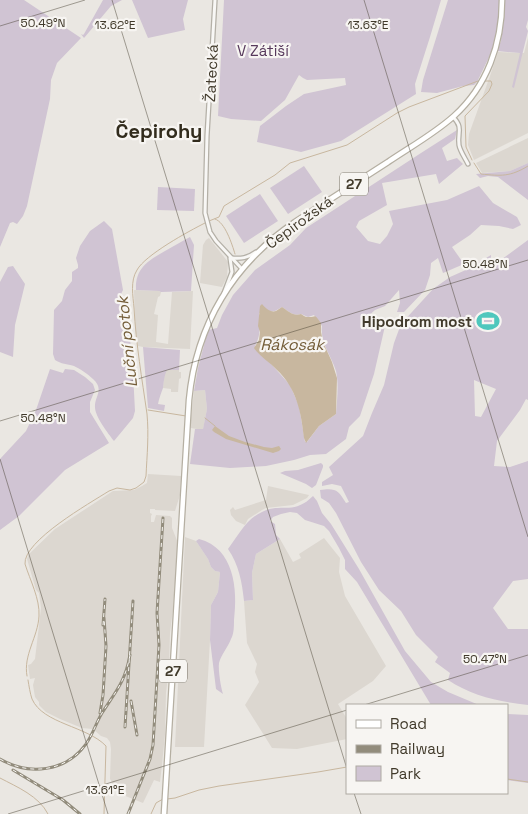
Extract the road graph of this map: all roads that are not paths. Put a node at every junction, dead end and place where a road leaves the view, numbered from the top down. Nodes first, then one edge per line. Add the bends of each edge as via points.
1 (215, 0) edge
2 (502, 0) edge
3 (454, 117) junction
4 (468, 164) dead end
5 (266, 244) junction
6 (230, 257) junction
7 (242, 269) junction
8 (219, 303) junction
9 (164, 814) edge

1 - 6 street, Žatecká via 204,213 210,232
2 - 3 main road, Čepirožská / 27 via 500,31 490,64 474,93
3 - 4 street via 460,128 459,145
3 - 5 main road, Čepirožská / 27
5 - 6 street via 247,257
5 - 7 main road, Čepirožská / 27
6 - 7 street, Žatecká
6 - 8 street via 232,268
7 - 8 main road, Čepirožská / 27
8 - 9 main road, Čepirožská / 27 via 202,340 191,384

